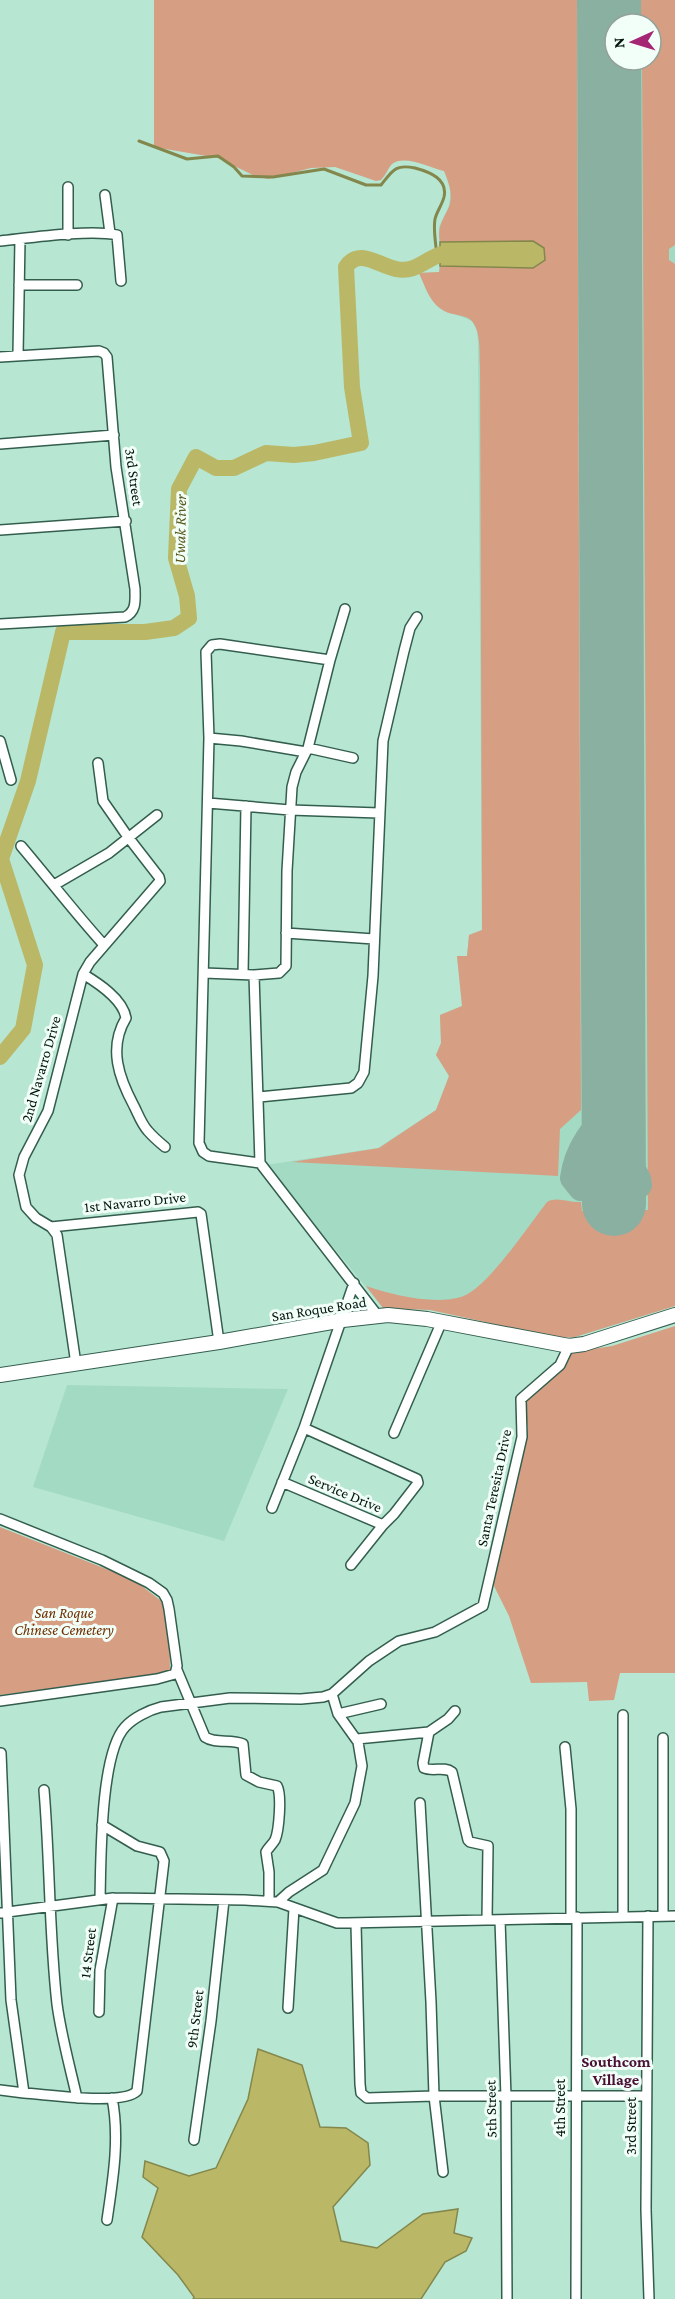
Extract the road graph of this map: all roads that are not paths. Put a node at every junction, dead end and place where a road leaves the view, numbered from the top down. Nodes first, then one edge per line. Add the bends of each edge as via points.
1 (68, 188) dead end
2 (105, 195) dead end
3 (110, 233) junction
4 (68, 235) junction
5 (20, 239) junction
6 (0, 241) edge
7 (121, 280) dead end
8 (19, 285) junction
9 (77, 285) dead end
10 (18, 355) junction
11 (0, 357) edge
12 (114, 435) junction
13 (0, 444) edge
14 (126, 521) junction
15 (0, 530) edge
16 (345, 609) dead end
17 (417, 617) dead end
18 (0, 624) edge
19 (330, 660) junction
20 (209, 738) junction
21 (0, 741) edge
22 (307, 750) junction
23 (353, 758) dead end
24 (98, 763) dead end
25 (11, 780) dead end
26 (208, 803) junction
27 (246, 806) junction
28 (290, 810) junction
29 (379, 813) junction
30 (158, 815) dead end
31 (128, 837) junction
32 (21, 846) dead end
33 (54, 885) junction
34 (286, 933) junction
35 (374, 939) junction
36 (104, 945) junction
37 (204, 973) junction
38 (83, 974) junction
39 (243, 975) junction
40 (254, 975) junction
41 (259, 1097) junction
42 (165, 1147) dead end
43 (260, 1163) junction
44 (51, 1227) junction
45 (354, 1283) junction
46 (675, 1315) edge
47 (378, 1316) junction
48 (342, 1320) junction
49 (442, 1321) junction
50 (219, 1342) junction
51 (569, 1346) junction
52 (76, 1364) junction
53 (0, 1376) edge
54 (304, 1428) junction
55 (394, 1433) dead end
56 (282, 1482) junction
57 (272, 1508) dead end
58 (0, 1519) edge
59 (383, 1525) junction
60 (351, 1564) dead end
61 (177, 1670) junction
62 (332, 1694) junction
63 (0, 1701) edge
64 (191, 1704) junction
65 (381, 1704) dead end
66 (455, 1711) dead end
67 (338, 1714) junction
68 (623, 1715) dead end
69 (429, 1732) junction
70 (663, 1738) dead end
71 (357, 1739) junction
72 (566, 1747) dead end
73 (1, 1753) edge
74 (44, 1790) dead end
75 (420, 1803) dead end
76 (102, 1825) junction
77 (113, 1898) junction
78 (100, 1899) junction
79 (160, 1899) junction
80 (224, 1900) junction
81 (274, 1901) junction
82 (51, 1906) junction
83 (294, 1908) junction
84 (4, 1913) edge
85 (623, 1916) junction
86 (663, 1916) junction
87 (675, 1916) edge
88 (648, 1917) junction
89 (574, 1918) junction
90 (487, 1920) junction
91 (500, 1920) junction
92 (426, 1922) junction
93 (356, 1924) junction
94 (288, 2008) dead end
95 (99, 2012) dead end
96 (0, 2090) edge
97 (24, 2092) junction
98 (575, 2095) junction
99 (434, 2096) junction
100 (646, 2096) junction
101 (506, 2097) junction
102 (77, 2098) junction
103 (112, 2098) junction
104 (194, 2140) dead end
105 (443, 2172) dead end
106 (107, 2220) dead end
107 (507, 2299) edge
108 (576, 2299) edge
109 (649, 2299) edge

1 - 4 street
2 - 3 street
3 - 4 street
3 - 7 street via 118,236
4 - 5 street
5 - 6 street
5 - 8 street
8 - 9 street
8 - 10 street
10 - 11 street
10 - 12 street, 3rd Street via 104,353
12 - 13 street
12 - 14 street, 3rd Street
14 - 15 street
14 - 18 street, 3rd Street via 135,589 132,614
16 - 19 street
17 - 29 street via 410,628 385,728
19 - 20 street via 212,645 206,652
19 - 22 street
20 - 22 street
20 - 26 street
21 - 25 street
22 - 23 street
22 - 28 street via 296,772
24 - 31 street via 103,801
26 - 27 street
26 - 37 street
27 - 28 street
27 - 39 street
28 - 29 street
28 - 34 street
29 - 35 street
30 - 31 street
31 - 33 street via 109,853
31 - 36 street, 2nd Navarro Drive via 159,880
32 - 33 street
33 - 36 street
34 - 35 street
34 - 40 street via 284,970
35 - 41 street via 366,1064 358,1083 351,1088
36 - 38 street, 2nd Navarro Drive
37 - 39 street
37 - 43 street via 199,1143 202,1152 209,1156
38 - 42 street via 99,983 125,1011 117,1052 119,1075 147,1130
38 - 44 street, 2nd Navarro Drive via 48,1111 19,1175 26,1207
39 - 40 street
40 - 41 street
41 - 43 street
43 - 45 street
44 - 50 street, 1st Navarro Drive via 201,1214
44 - 52 street via 57,1234
45 - 47 street
45 - 48 street
46 - 51 main road, San Roque Road
47 - 48 main road, San Roque Road
47 - 49 main road, San Roque Road
48 - 50 main road, San Roque Road
48 - 54 street
49 - 51 main road, San Roque Road
49 - 55 street
50 - 52 main road, San Roque Road
51 - 62 street, Santa Teresita Drive via 560,1365 521,1399 522,1437 486,1602 435,1632 399,1641
52 - 53 main road, San Roque Road
54 - 56 street
54 - 59 street via 417,1479 418,1483
56 - 57 street
56 - 59 street, Service Drive
58 - 61 street via 102,1560 163,1593 168,1600
59 - 60 street, Service Drive
61 - 63 street via 157,1679
61 - 64 street
62 - 64 street via 311,1699 230,1698
62 - 67 street
64 - 76 street via 153,1708 125,1726 113,1752
64 - 81 street via 205,1737 243,1744 246,1775 278,1786 281,1805 275,1840 266,1852
65 - 67 street
66 - 69 street
67 - 71 street
68 - 85 street
69 - 71 street
69 - 90 street via 424,1768 452,1772 468,1840 484,1844 489,1850
70 - 86 street
71 - 81 street via 362,1766 349,1820 322,1870
72 - 89 street, 4th Street
73 - 84 street
74 - 82 street
75 - 92 street
76 - 78 street
76 - 79 street via 137,1846 160,1852 164,1862
77 - 78 street
77 - 79 street
77 - 95 street, 14 Street via 100,1970
78 - 82 street
79 - 80 street
79 - 103 street via 137,2091
80 - 81 street
80 - 104 street, 9th Street
81 - 83 street
82 - 84 street
82 - 102 street via 58,2006
83 - 93 street via 337,1923
83 - 94 street
84 - 97 street
85 - 88 street
85 - 89 street
86 - 87 street
86 - 88 street
88 - 100 street, 3rd Street
89 - 91 street
89 - 98 street, 4th Street
90 - 91 street
90 - 92 street
91 - 101 street, 5th Street
92 - 93 street
92 - 99 street
93 - 99 street via 361,2093 367,2098
96 - 97 street
97 - 102 street
98 - 100 street
98 - 101 street
98 - 108 street, 4th Street
99 - 101 street
99 - 105 street
100 - 109 street, 3rd Street
101 - 107 street, 5th Street
102 - 103 street
103 - 106 street via 116,2134

